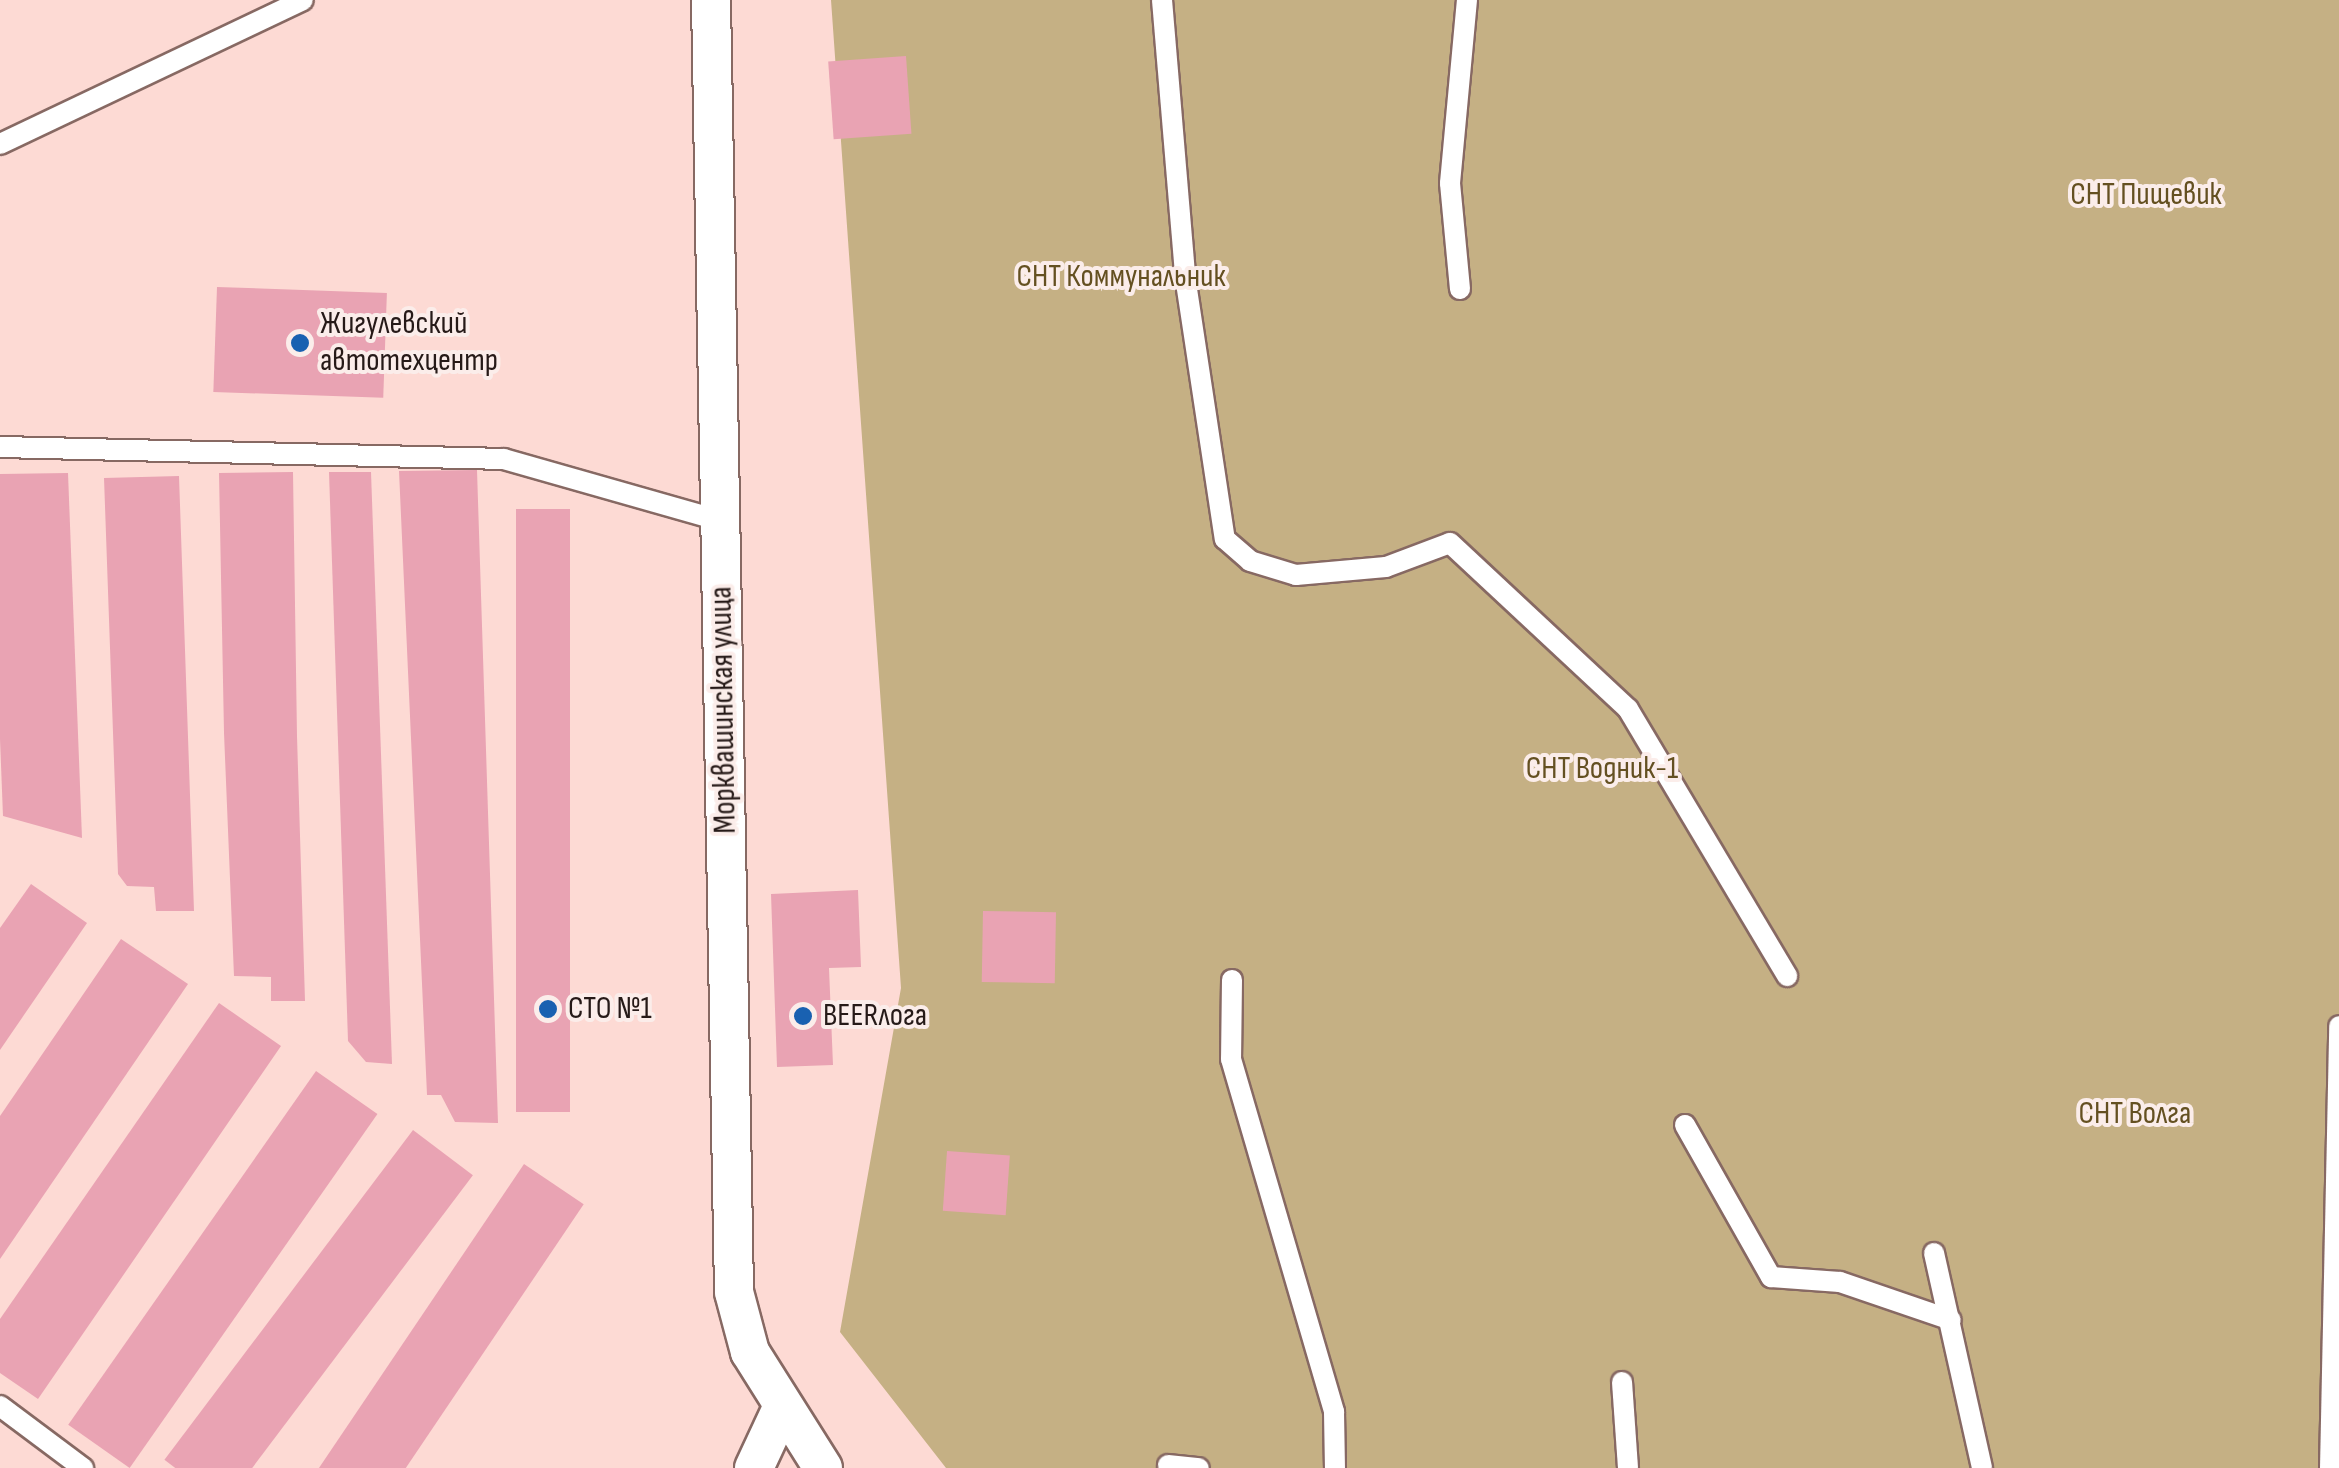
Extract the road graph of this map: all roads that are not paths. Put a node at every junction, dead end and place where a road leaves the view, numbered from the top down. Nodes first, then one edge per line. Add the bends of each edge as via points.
1 (302, 0) edge
2 (711, 0) edge
3 (1162, 0) edge
4 (1467, 0) edge
5 (0, 144) edge
6 (1460, 288) dead end
7 (0, 447) edge
8 (720, 521) junction
9 (1788, 976) dead end
10 (1232, 980) dead end
11 (2339, 1026) edge
12 (1685, 1125) dead end
13 (1934, 1253) dead end
14 (1951, 1320) junction
15 (1622, 1382) dead end
16 (0, 1406) edge
17 (780, 1410) junction
18 (1168, 1465) dead end
19 (83, 1468) edge
20 (754, 1468) edge
21 (824, 1468) edge
22 (1200, 1468) edge
23 (1335, 1468) edge
24 (1628, 1468) edge
25 (1982, 1468) edge
26 (2330, 1468) edge

1 - 5 lane
2 - 8 street, Морквашинская улица
3 - 9 lane via 1185,276 1225,539 1250,561 1296,575 1386,567 1450,543 1628,709
4 - 6 lane via 1450,184
7 - 8 lane via 504,459
8 - 17 street, Морквашинская улица via 734,1292 750,1352
10 - 23 lane via 1231,1058 1334,1412
11 - 26 lane
12 - 14 lane via 1771,1278 1840,1282
13 - 14 lane
14 - 25 lane
15 - 24 lane
16 - 19 lane
17 - 20 street
17 - 21 street, Морквашинская улица
18 - 22 lane

